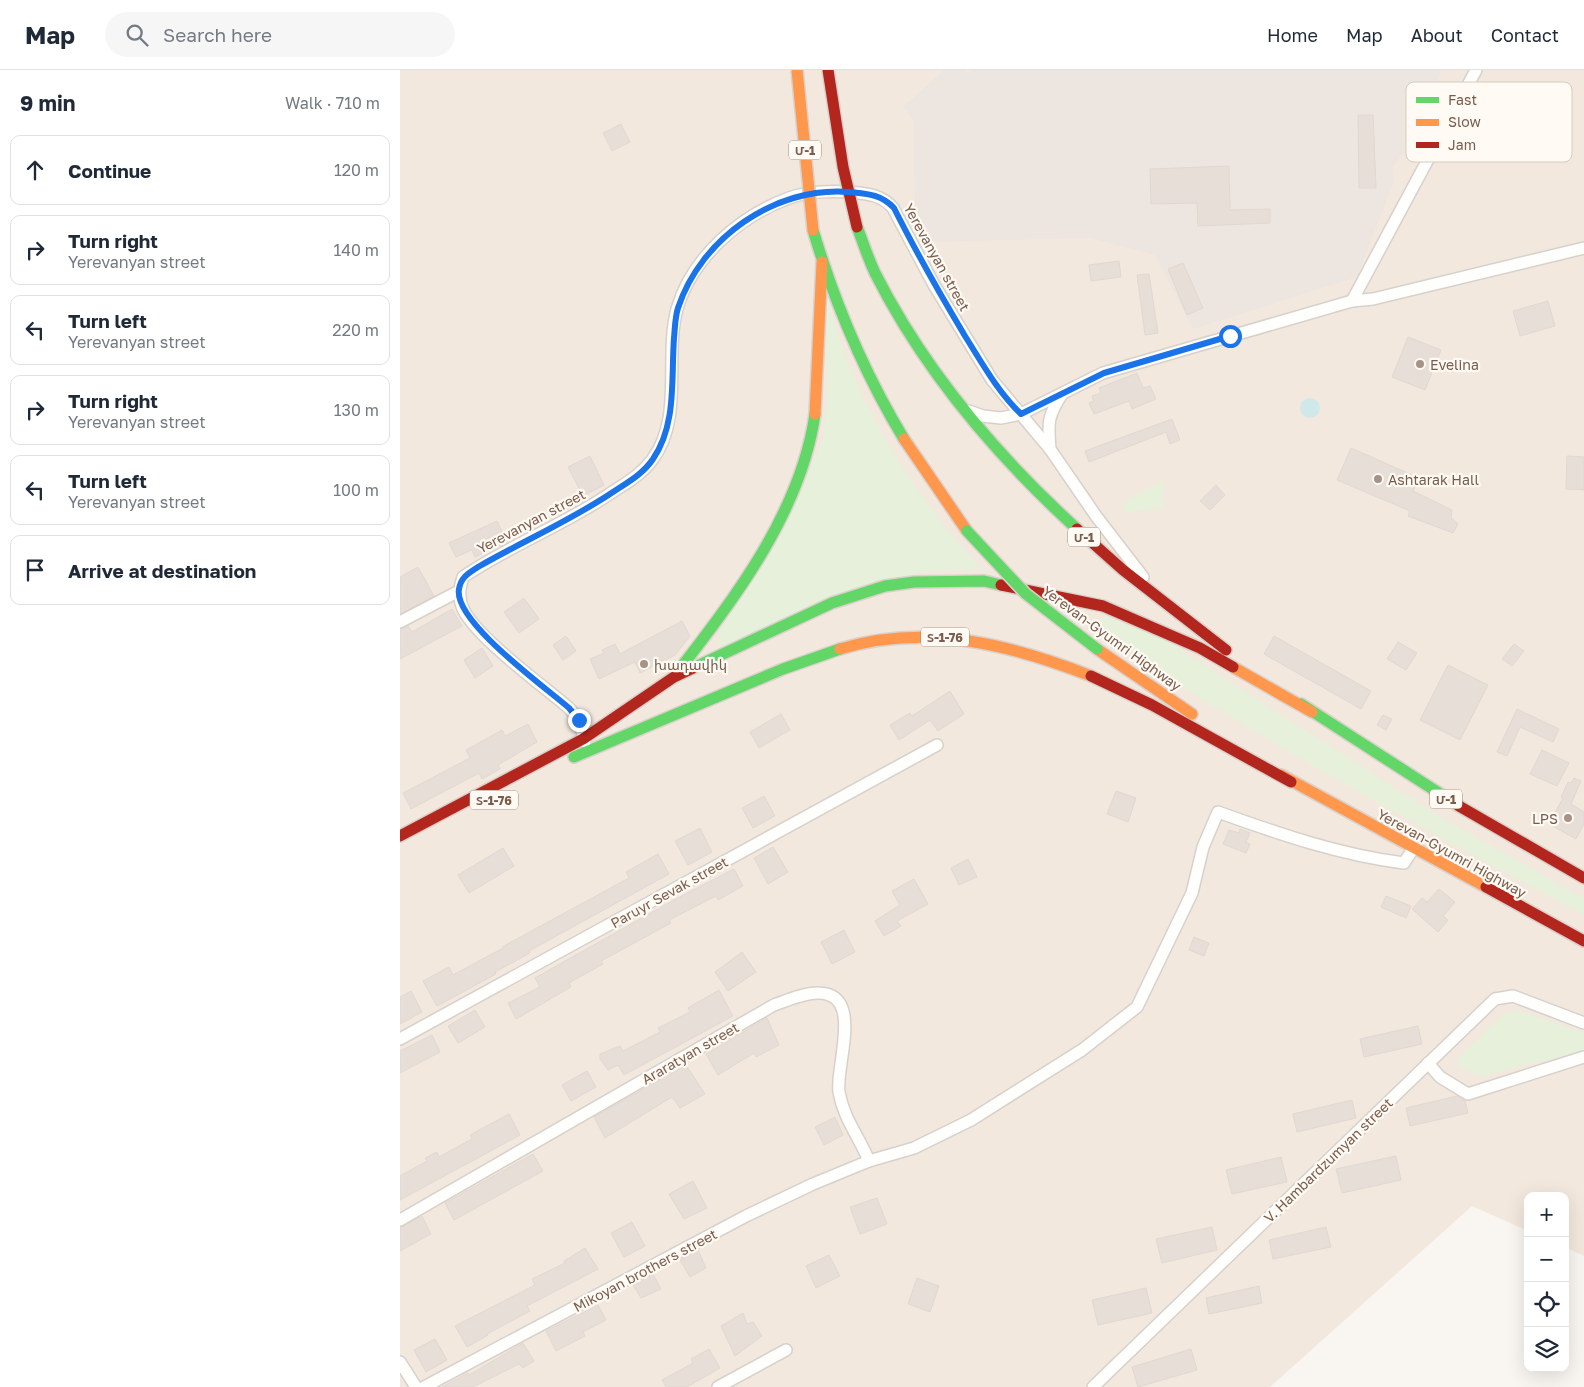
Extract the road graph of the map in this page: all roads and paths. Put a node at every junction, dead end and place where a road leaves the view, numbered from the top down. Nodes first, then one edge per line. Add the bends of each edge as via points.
1 (798, 70) edge
2 (828, 70) edge
3 (1476, 70) edge
4 (1469, 82) edge
5 (1424, 162) edge
6 (1584, 248) edge
7 (822, 262) junction
8 (1352, 301) junction
9 (1062, 394) junction
10 (963, 409) junction
11 (1021, 414) junction
12 (1050, 449) junction
13 (459, 591) junction
14 (1170, 609) junction
15 (400, 622) edge
16 (674, 677) junction
17 (1312, 712) junction
18 (583, 738) junction
19 (937, 745) dead end
20 (588, 750) junction
21 (1291, 782) junction
22 (486, 804) dead end
23 (400, 836) edge
24 (1413, 849) junction
25 (1584, 878) edge
26 (1563, 931) junction
27 (1584, 941) edge
28 (1584, 947) edge
29 (1584, 1023) edge
30 (400, 1039) edge
31 (1584, 1057) edge
32 (1428, 1063) junction
33 (869, 1161) junction
34 (400, 1220) edge
35 (786, 1350) dead end
36 (400, 1362) edge
37 (416, 1387) edge
38 (424, 1387) edge
39 (718, 1387) edge
40 (1094, 1387) edge

1 - 7 highway, Yerevan-Gyumri Highway / Մ-1, bridge via 813,230
2 - 10 highway, Մ-1, bridge via 843,167 857,227 876,275 912,337
3 - 4 street
5 - 8 street
6 - 8 street via 1373,299
7 - 16 highway via 814,417 803,462 748,575 727,609
7 - 21 highway, Yerevan-Gyumri Highway / Մ-1, bridge via 874,386 910,450 967,531 1026,594 1097,649
8 - 9 street via 1104,373
9 - 11 street
9 - 12 street via 1050,411
10 - 11 street via 1001,418
10 - 14 highway, Մ-1 via 1069,525
11 - 12 street, Yerevanyan street
11 - 13 street, Yerevanyan street via 992,380 934,285 894,208 884,198 828,191 790,198 742,222 703,261 687,284 677,310 667,435 654,458 642,472 580,514 463,577
12 - 14 street, Yerevanyan street via 1096,516
13 - 15 street
13 - 18 street via 463,610 480,632 569,708 579,720
14 - 17 highway, Մ-1
16 - 17 highway, Տ-1-76 via 781,626 885,586 914,582 984,581 1102,606 1200,648
16 - 18 highway, Տ-1-76
17 - 25 highway, Մ-1 via 1436,793
18 - 20 street
18 - 23 highway, Տ-1-76
19 - 30 street, Paruyr Sevak street
20 - 21 highway, Տ-1-76 via 757,680 852,646 896,637 930,636 973,640 1012,649 1082,672 1141,700
20 - 22 highway, Տ-1-76
21 - 24 highway, Yerevan-Gyumri Highway / Մ-1
24 - 26 highway, Yerevan-Gyumri Highway / Մ-1
24 - 33 street, Mikoyan brothers street via 1404,863 1372,859 1287,837 1218,812 1202,848 1192,893 1137,1007 1082,1050 971,1120 914,1148
26 - 27 highway, Yerevan-Gyumri Highway / Մ-1
26 - 28 highway
29 - 32 street, V. Hambardzumyan street via 1513,996 1494,999
31 - 32 street via 1468,1094 1440,1077
32 - 40 street, V. Hambardzumyan street
33 - 34 street, Araratyan street via 848,1123 839,1090 840,1056 847,1028 842,1006 834,996 820,992 774,1005
33 - 38 street, Mikoyan brothers street via 746,1216
35 - 39 street
36 - 37 street

